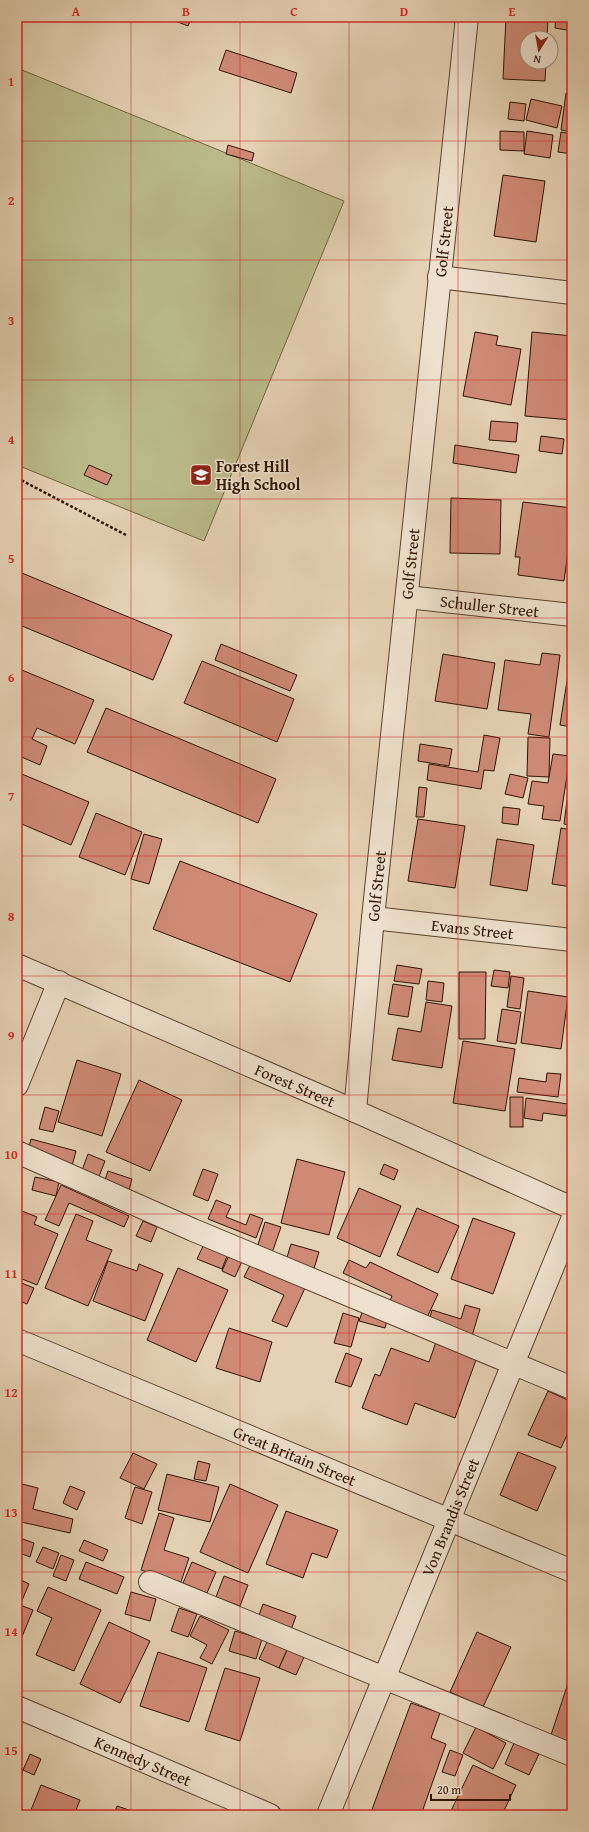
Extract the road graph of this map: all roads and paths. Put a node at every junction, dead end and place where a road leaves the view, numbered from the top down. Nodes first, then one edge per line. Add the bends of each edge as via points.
1 (467, 17) edge
2 (439, 277) junction
3 (572, 293) edge
4 (17, 478) edge
5 (126, 535) dead end
6 (407, 597) junction
7 (572, 615) edge
8 (373, 918) junction
9 (572, 940) edge
10 (17, 965) edge
11 (59, 982) junction
12 (17, 1085) edge
13 (355, 1111) junction
14 (17, 1152) edge
15 (572, 1208) edge
16 (572, 1220) edge
17 (17, 1340) edge
18 (513, 1364) junction
19 (572, 1388) edge
20 (450, 1521) junction
21 (572, 1571) edge
22 (150, 1582) dead end
23 (385, 1677) junction
24 (17, 1707) edge
25 (572, 1755) edge
26 (270, 1815) edge
27 (328, 1815) edge

1 - 2 street, Golf Street
2 - 3 street
2 - 6 street, Golf Street
4 - 5 path
6 - 7 street, Schuller Street
6 - 8 street, Golf Street
8 - 9 street, Evans Street
8 - 13 street, Golf Street
10 - 11 street, Forest Street
11 - 12 street
11 - 13 street, Forest Street
13 - 15 street, Forest Street
14 - 18 street via 193,1230
16 - 18 street, Von Brandis Street
17 - 20 street, Great Britain Street
18 - 19 street
18 - 20 street, Von Brandis Street
20 - 21 street, Great Britain Street
20 - 23 street, Von Brandis Street
22 - 23 street
23 - 25 street
23 - 27 street, Von Brandis Street
24 - 26 street, Kennedy Street

